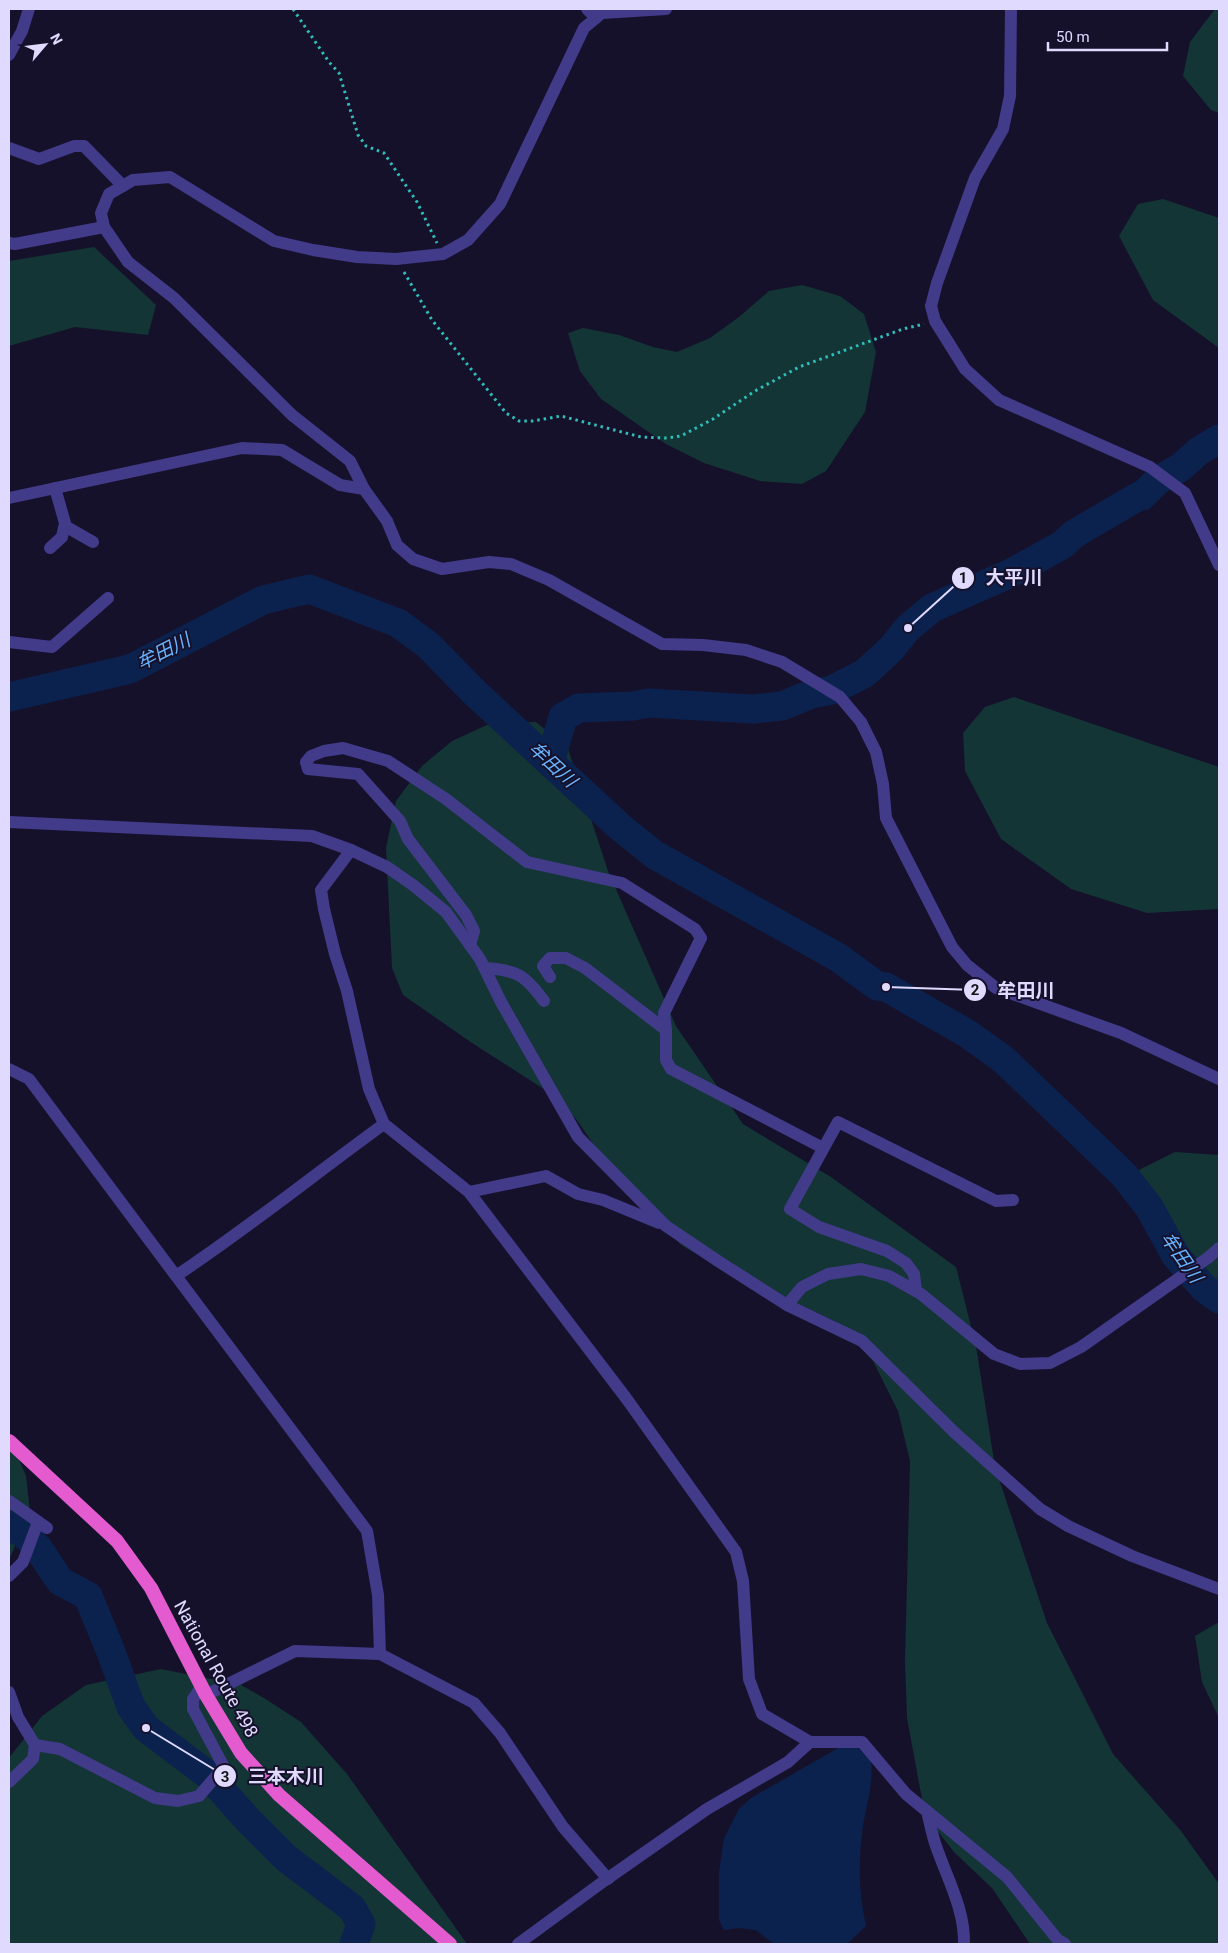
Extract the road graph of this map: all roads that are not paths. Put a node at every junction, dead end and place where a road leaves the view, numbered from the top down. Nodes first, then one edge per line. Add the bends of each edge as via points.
1 (29, 9) edge
2 (666, 9) edge
3 (1011, 9) edge
4 (592, 14) edge
5 (9, 55) edge
6 (9, 148) edge
7 (123, 186) junction
8 (104, 227) junction
9 (9, 243) edge
10 (55, 488) junction
11 (364, 488) junction
12 (9, 498) edge
13 (65, 526) junction
14 (93, 542) dead end
15 (50, 548) dead end
16 (1219, 565) edge
17 (108, 598) dead end
18 (9, 642) edge
19 (9, 822) edge
20 (351, 850) junction
21 (470, 945) junction
22 (485, 968) junction
23 (550, 977) dead end
24 (544, 1001) dead end
25 (666, 1030) junction
26 (9, 1069) edge
27 (1219, 1079) edge
28 (384, 1124) junction
29 (823, 1148) junction
30 (469, 1192) junction
31 (1013, 1200) dead end
32 (666, 1226) junction
33 (1219, 1248) edge
34 (176, 1276) junction
35 (916, 1291) junction
36 (787, 1305) junction
37 (9, 1441) edge
38 (9, 1501) edge
39 (9, 1576) edge
40 (1219, 1589) edge
41 (380, 1654) junction
42 (204, 1690) junction
43 (9, 1692) edge
44 (810, 1742) junction
45 (35, 1745) junction
46 (9, 1782) edge
47 (927, 1812) junction
48 (608, 1879) junction
49 (450, 1944) edge
50 (518, 1944) edge
51 (964, 1944) edge
52 (1065, 1944) edge

1 - 5 street
2 - 4 street
3 - 16 street via 1010,96 1003,129 974,178 931,306 935,321 965,369 999,400 1150,467 1185,494
4 - 7 street via 500,204 468,240 443,254 396,259 313,250 274,241 170,177 133,180
6 - 7 street via 39,159 74,146 84,146
7 - 8 street via 109,194 101,213
8 - 9 street
8 - 11 street via 128,262 174,298 292,415 350,461
10 - 11 street via 242,448 282,450 340,485
10 - 12 street
10 - 13 street
11 - 27 street via 387,521 397,544 413,559 442,569 488,562 511,564 549,580 662,644 746,650 782,662 840,697 861,722 876,752 886,818 952,947 967,965 996,988 1121,1033
13 - 14 street
13 - 15 street via 62,537
17 - 18 street via 52,647
19 - 20 street via 312,836
20 - 21 street via 387,867 413,885 446,912
20 - 28 street via 321,890 369,1088
21 - 22 street
21 - 25 street via 474,931 466,915 408,839 400,821 358,774 308,769 306,762 310,756 343,748 388,761 446,799 528,862 622,883 695,929 701,938 664,1013
22 - 24 street via 508,969 523,977
22 - 32 street via 578,1136
23 - 25 street via 543,966 550,958 566,958 585,968
25 - 29 street via 666,1060 671,1069
26 - 34 street via 29,1079
28 - 30 street
28 - 34 street via 230,1240
29 - 31 street via 838,1122 996,1201
29 - 35 street via 790,1209 819,1227 887,1252 906,1263 914,1274
30 - 32 street via 546,1176 578,1194 604,1200
30 - 44 street via 626,1398 736,1552 743,1581 749,1679 762,1714
32 - 36 street
33 - 35 street via 1081,1347 1050,1362 1020,1364 994,1354
34 - 41 street via 367,1531 378,1595
35 - 36 street via 889,1276 860,1269 828,1274 802,1287
36 - 40 street via 862,1341 954,1432 1040,1509 1132,1556
37 - 42 highway, National Route 498 via 117,1541 150,1588
38 - 39 street via 41,1525 23,1562
41 - 42 street via 295,1651
41 - 48 street via 474,1703 500,1733 563,1827
42 - 45 street via 193,1699 193,1709 224,1767 199,1796 178,1801 155,1798 60,1749
42 - 49 highway, National Route 498 via 241,1753 279,1795
43 - 45 street via 18,1717
44 - 47 street via 862,1742 906,1794
44 - 48 street via 788,1762 707,1809
45 - 46 street via 33,1758
47 - 51 street via 935,1845 956,1900
47 - 52 street via 1007,1877 1058,1940
48 - 50 street

